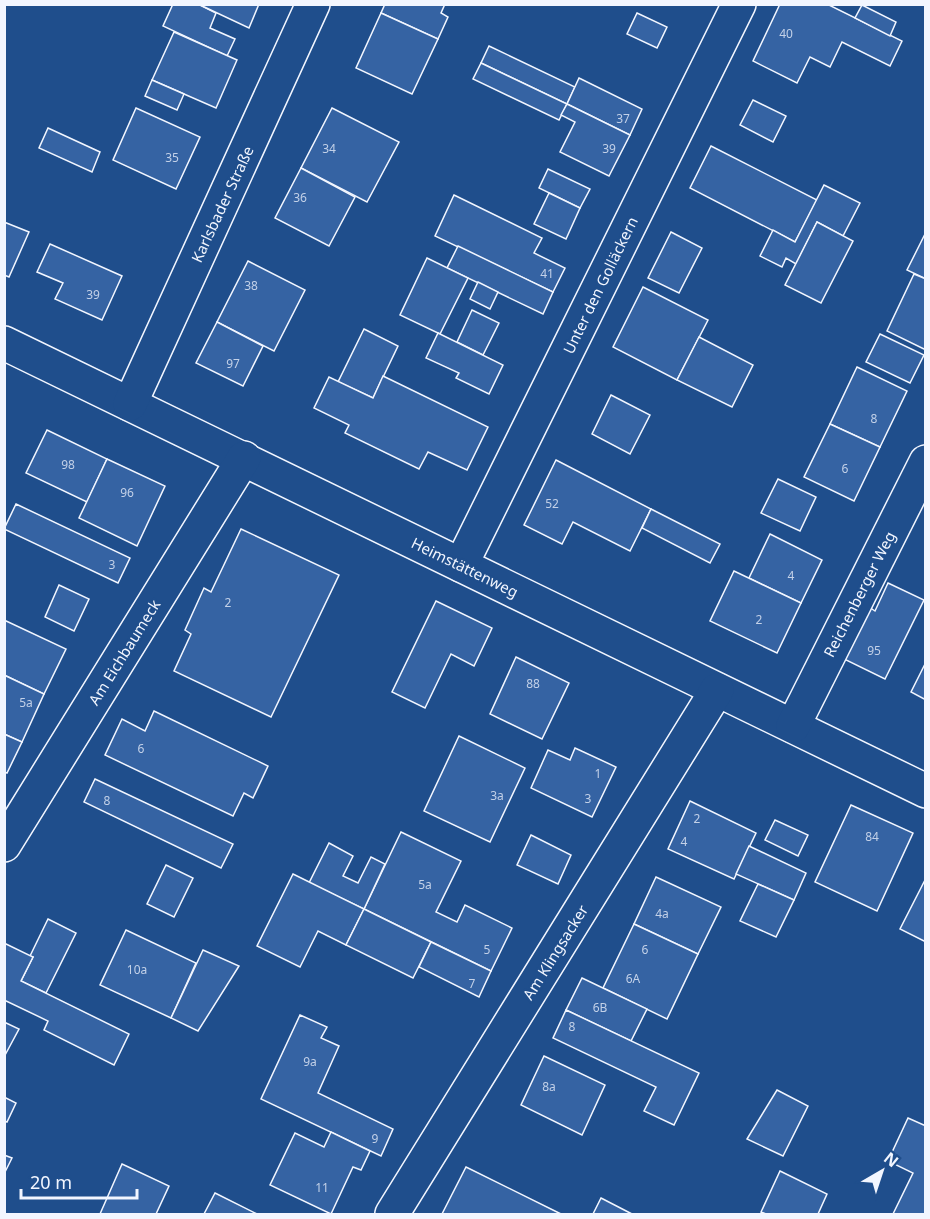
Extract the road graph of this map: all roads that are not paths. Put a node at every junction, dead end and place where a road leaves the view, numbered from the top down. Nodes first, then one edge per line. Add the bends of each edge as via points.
1 (314, 4) edge
2 (739, 4) edge
3 (4, 343) edge
4 (130, 404) junction
5 (243, 458) junction
6 (926, 462) edge
7 (461, 565) junction
8 (717, 690) junction
9 (793, 726) junction
10 (926, 790) edge
11 (4, 845) edge
12 (392, 1215) edge

1 - 4 street, Karlsbader Straße
2 - 7 street, Unter den Golläckern
3 - 4 street, Heimstättenweg
4 - 5 street, Heimstättenweg
5 - 7 street, Heimstättenweg
5 - 11 street, Am Eichbaumeck
6 - 9 street, Reichenberger Weg
7 - 8 street, Heimstättenweg
8 - 9 street, Heimstättenweg
8 - 12 street, Am Klingsacker
9 - 10 street, Heimstättenweg

